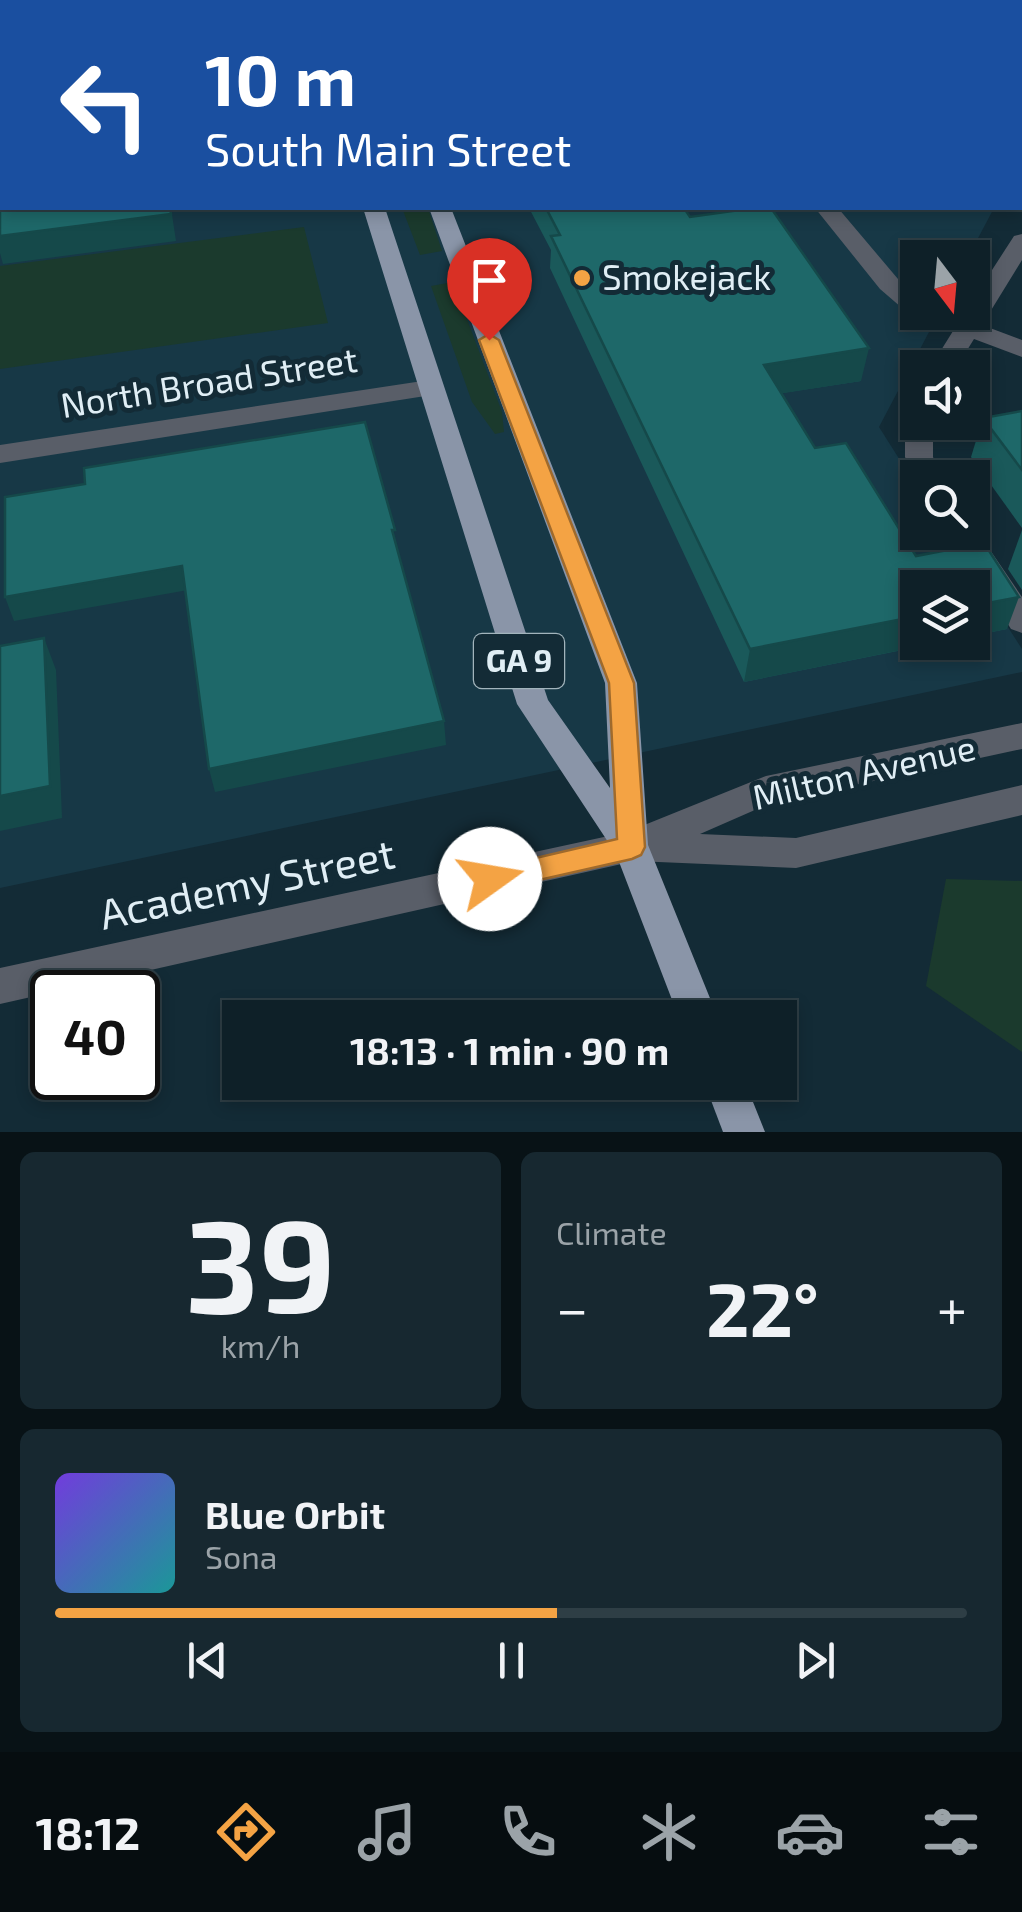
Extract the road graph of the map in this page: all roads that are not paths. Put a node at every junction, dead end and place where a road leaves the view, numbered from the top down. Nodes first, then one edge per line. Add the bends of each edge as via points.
1 (375, 210) edge
2 (441, 210) edge
3 (828, 210) edge
4 (1022, 241) edge
5 (900, 293) edge
6 (968, 331) junction
7 (1022, 349) edge
8 (955, 350) edge
9 (429, 388) junction
10 (0, 454) edge
11 (975, 550) edge
12 (1022, 621) edge
13 (1022, 736) edge
14 (1022, 800) edge
15 (632, 847) junction
16 (0, 986) edge
17 (692, 1000) edge
18 (729, 1100) edge
19 (737, 1130) edge

1 - 9 main road, GA 9
2 - 15 main road, GA 9 via 622,683
3 - 5 street
4 - 6 street
6 - 7 street
6 - 8 street
9 - 10 street, North Broad Street
9 - 15 main road, GA 9 via 533,704
11 - 12 street
13 - 15 street, Milton Avenue via 766,790
14 - 15 street, Milton Avenue via 796,854
15 - 16 street, Academy Street
15 - 17 main road, GA 9
18 - 19 main road

